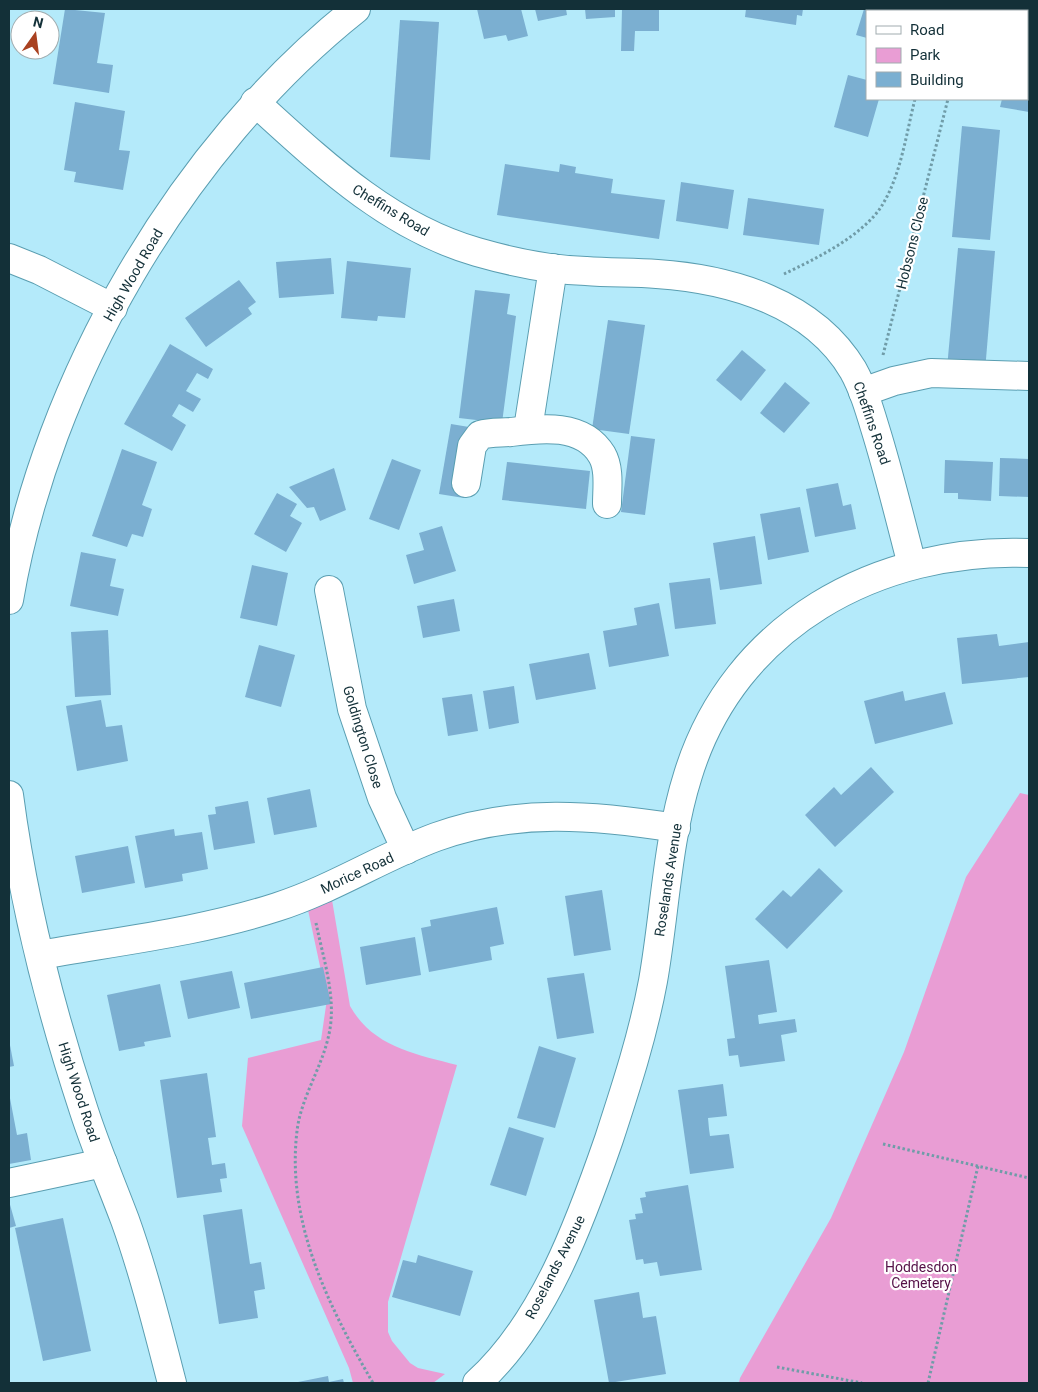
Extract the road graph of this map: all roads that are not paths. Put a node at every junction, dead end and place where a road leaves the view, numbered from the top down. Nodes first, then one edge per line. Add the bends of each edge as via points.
1 (356, 9) edge
2 (256, 102) junction
3 (9, 258) edge
4 (553, 268) junction
5 (112, 308) junction
6 (1029, 376) edge
7 (869, 389) junction
8 (528, 429) junction
9 (466, 483) dead end
10 (607, 504) dead end
11 (1029, 553) edge
12 (912, 565) junction
13 (329, 590) dead end
14 (9, 598) edge
15 (9, 795) edge
16 (676, 828) junction
17 (406, 850) junction
18 (40, 955) junction
19 (103, 1163) junction
20 (9, 1183) edge
21 (172, 1383) edge
22 (477, 1383) edge

1 - 2 street, High Wood Road via 299,58
2 - 4 street, Cheffins Road via 347,184 401,219 477,252
2 - 5 street, High Wood Road via 212,152 177,202
3 - 5 street
4 - 7 street, Cheffins Road via 683,276 747,290 790,310 827,337
4 - 8 street
5 - 14 street, High Wood Road via 89,353 42,470
6 - 7 street via 931,373
7 - 12 street, Cheffins Road
8 - 9 street via 489,432 475,439
8 - 10 street via 562,430 586,439 596,447 607,467
11 - 12 street, Roselands Avenue via 970,555
12 - 16 street, Roselands Avenue via 865,580 828,600 785,630 742,671 725,695 696,753
13 - 17 street, Goldington Close via 352,709 382,798
15 - 18 street, High Wood Road via 22,878
16 - 17 street, Morice Road via 579,815 535,816 437,837
16 - 22 street, Roselands Avenue via 640,1040 598,1171 576,1228 519,1337
17 - 18 street, Morice Road via 278,907 227,921
18 - 19 street, High Wood Road via 68,1062
19 - 20 street
19 - 21 street, High Wood Road via 145,1284

